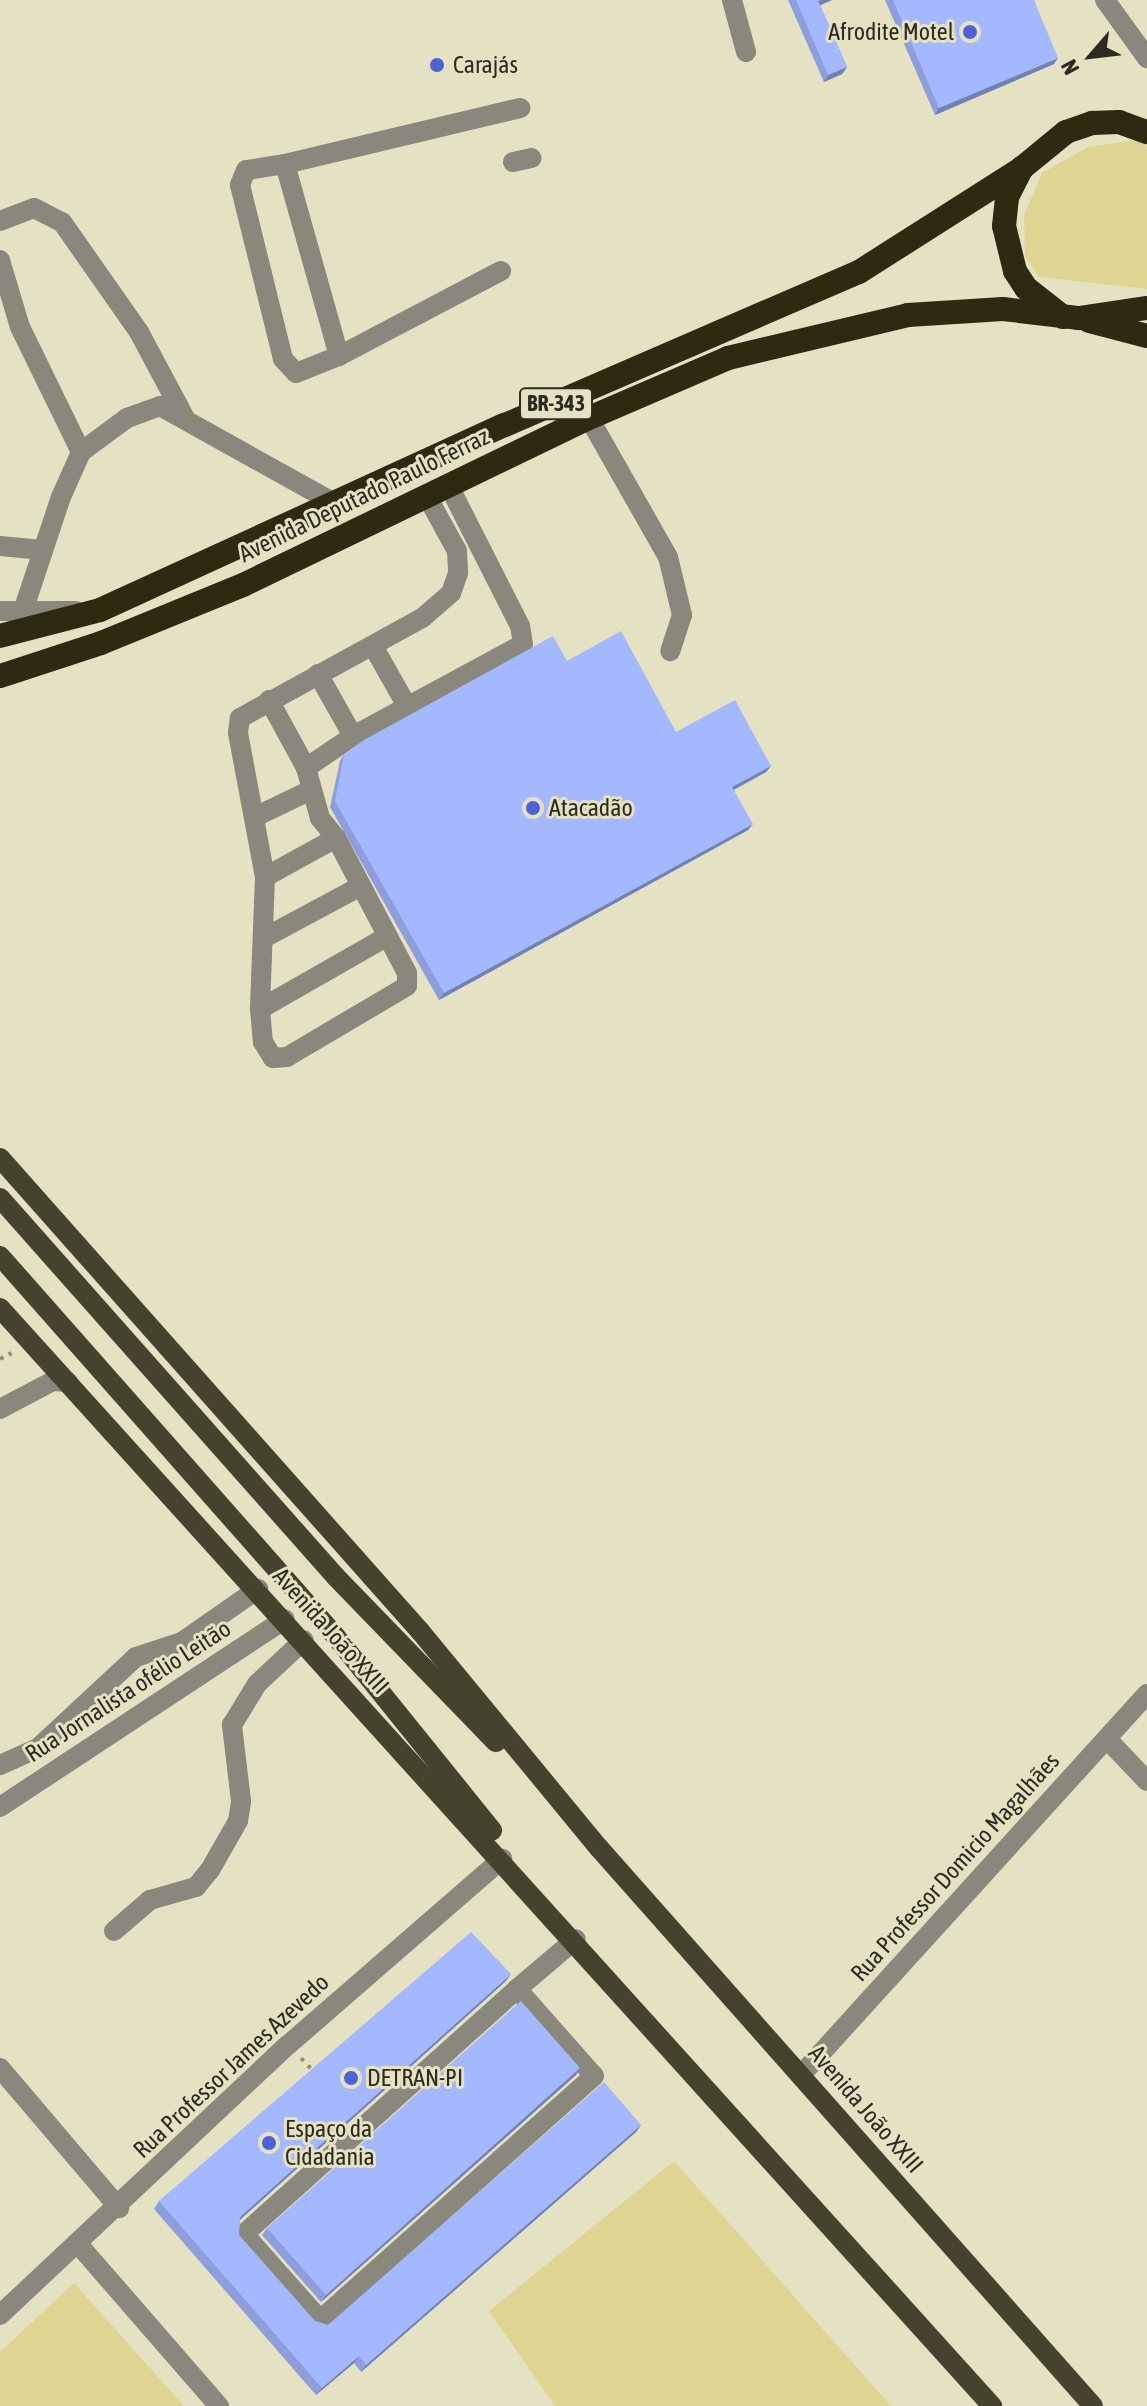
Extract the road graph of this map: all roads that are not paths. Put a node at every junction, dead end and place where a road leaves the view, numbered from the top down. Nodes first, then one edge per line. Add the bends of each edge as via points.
1 (732, 0) edge
2 (1105, 0) edge
3 (746, 52) dead end
4 (1147, 58) edge
5 (520, 108) dead end
6 (1147, 120) edge
7 (1119, 122) junction
8 (1147, 132) edge
9 (285, 164) junction
10 (1022, 168) junction
11 (0, 221) edge
12 (0, 260) edge
13 (501, 271) dead end
14 (1147, 308) edge
15 (1071, 317) junction
16 (1147, 336) edge
17 (339, 356) junction
18 (185, 418) junction
19 (589, 418) junction
20 (81, 452) junction
21 (449, 486) junction
22 (428, 498) junction
23 (336, 504) junction
24 (0, 546) edge
25 (43, 550) junction
26 (100, 610) junction
27 (0, 611) edge
28 (23, 611) junction
29 (0, 636) edge
30 (373, 646) junction
31 (670, 651) dead end
32 (318, 674) junction
33 (0, 676) edge
34 (269, 700) junction
35 (407, 706) junction
36 (353, 736) junction
37 (306, 768) junction
38 (311, 790) junction
39 (257, 816) junction
40 (336, 838) junction
41 (265, 877) junction
42 (361, 886) junction
43 (388, 936) junction
44 (264, 938) junction
45 (260, 1009) junction
46 (0, 1158) edge
47 (0, 1198) edge
48 (0, 1256) edge
49 (0, 1308) edge
50 (68, 1382) junction
51 (0, 1409) edge
52 (258, 1589) junction
53 (285, 1619) junction
54 (304, 1640) junction
55 (1147, 1694) edge
56 (1107, 1739) junction
57 (0, 1765) edge
58 (1147, 1781) edge
59 (0, 1807) edge
60 (599, 1848) junction
61 (502, 1859) junction
62 (114, 1931) dead end
63 (576, 1939) junction
64 (517, 1989) junction
65 (622, 1990) junction
66 (0, 2068) edge
67 (801, 2075) junction
68 (119, 2208) junction
69 (78, 2244) junction
70 (0, 2315) edge
71 (219, 2406) edge
72 (992, 2406) edge
73 (1093, 2406) edge

1 - 3 street
2 - 4 street
5 - 9 street
6 - 7 main road
7 - 8 highway, BR-343
7 - 10 highway, BR-343 via 1092,123 1066,132
9 - 17 street
9 - 17 street via 246,170 240,185 283,359 296,373
10 - 15 highway via 1007,197 1007,248 1026,288
10 - 23 highway, Avenida Deputado Paulo Ferraz / BR-343 via 859,272
11 - 18 street via 34,208 62,222 139,332
12 - 20 street via 20,327
13 - 17 street
14 - 15 highway, Avenida Deputado Paulo Ferraz / BR-343
15 - 16 highway, Avenida Deputado Paulo Ferraz / BR-343
15 - 19 highway, Avenida Deputado Paulo Ferraz / BR-343 via 1003,309 865,321 728,358
18 - 20 street via 160,406 127,418
18 - 23 street
19 - 21 highway, Avenida Deputado Paulo Ferraz / BR-343
19 - 31 street via 668,557 682,615
20 - 25 street
21 - 22 highway, Avenida Deputado Paulo Ferraz / BR-343
21 - 35 street via 525,639
22 - 30 street via 457,551 458,573 451,593 422,618
22 - 33 highway, Avenida Deputado Paulo Ferraz / BR-343 via 243,585 101,643
23 - 26 highway, Avenida Deputado Paulo Ferraz / BR-343
24 - 25 street
25 - 28 street
26 - 28 street, Avenida Deputado Paulo Ferraz
26 - 29 highway, Avenida Deputado Paulo Ferraz / BR-343
27 - 28 street, Avenida Deputado Paulo Ferraz
30 - 32 street
30 - 35 street
32 - 34 street
32 - 36 street
34 - 37 street
34 - 39 street via 240,718 238,733
35 - 36 street
36 - 37 street
37 - 38 street
38 - 39 street
38 - 40 street via 320,818
39 - 41 street
40 - 41 street
40 - 42 street
41 - 44 street
42 - 43 street
42 - 44 street
43 - 45 street
43 - 45 street via 407,973 407,986 287,1057 273,1058 263,1042
44 - 45 street
46 - 60 main road, Avenida João XXIII via 420,1631
47 - 60 main road, Avenida João XXIII via 336,1577
48 - 65 main road, Avenida João XXIII via 332,1632
49 - 50 main road, Avenida João XXIII
50 - 51 street via 53,1381
50 - 52 main road, Avenida João XXIII
52 - 53 main road, Avenida João XXIII
52 - 57 street via 182,1642 136,1657 38,1748
53 - 54 main road, Avenida João XXIII
53 - 59 street, Rua Jornalista ofélio Leitão
54 - 61 main road, Avenida João XXIII
54 - 62 street via 257,1684 232,1725 240,1811 210,1870 196,1887 150,1900
55 - 56 street, Rua Professor Domicio Magalhães
56 - 58 street
56 - 67 street, Rua Professor Domicio Magalhães
60 - 67 main road, Avenida João XXIII
61 - 63 main road, Avenida João XXIII
61 - 68 street, Rua Professor James Azevedo via 288,2045
63 - 64 street
63 - 65 main road, Avenida João XXIII
64 - 64 street via 244,2234 320,2320 594,2076
65 - 72 main road, Avenida João XXIII
66 - 68 street
67 - 73 main road, Avenida João XXIII
68 - 69 street, Rua Professor James Azevedo
69 - 70 street, Rua Professor James Azevedo
69 - 71 street

